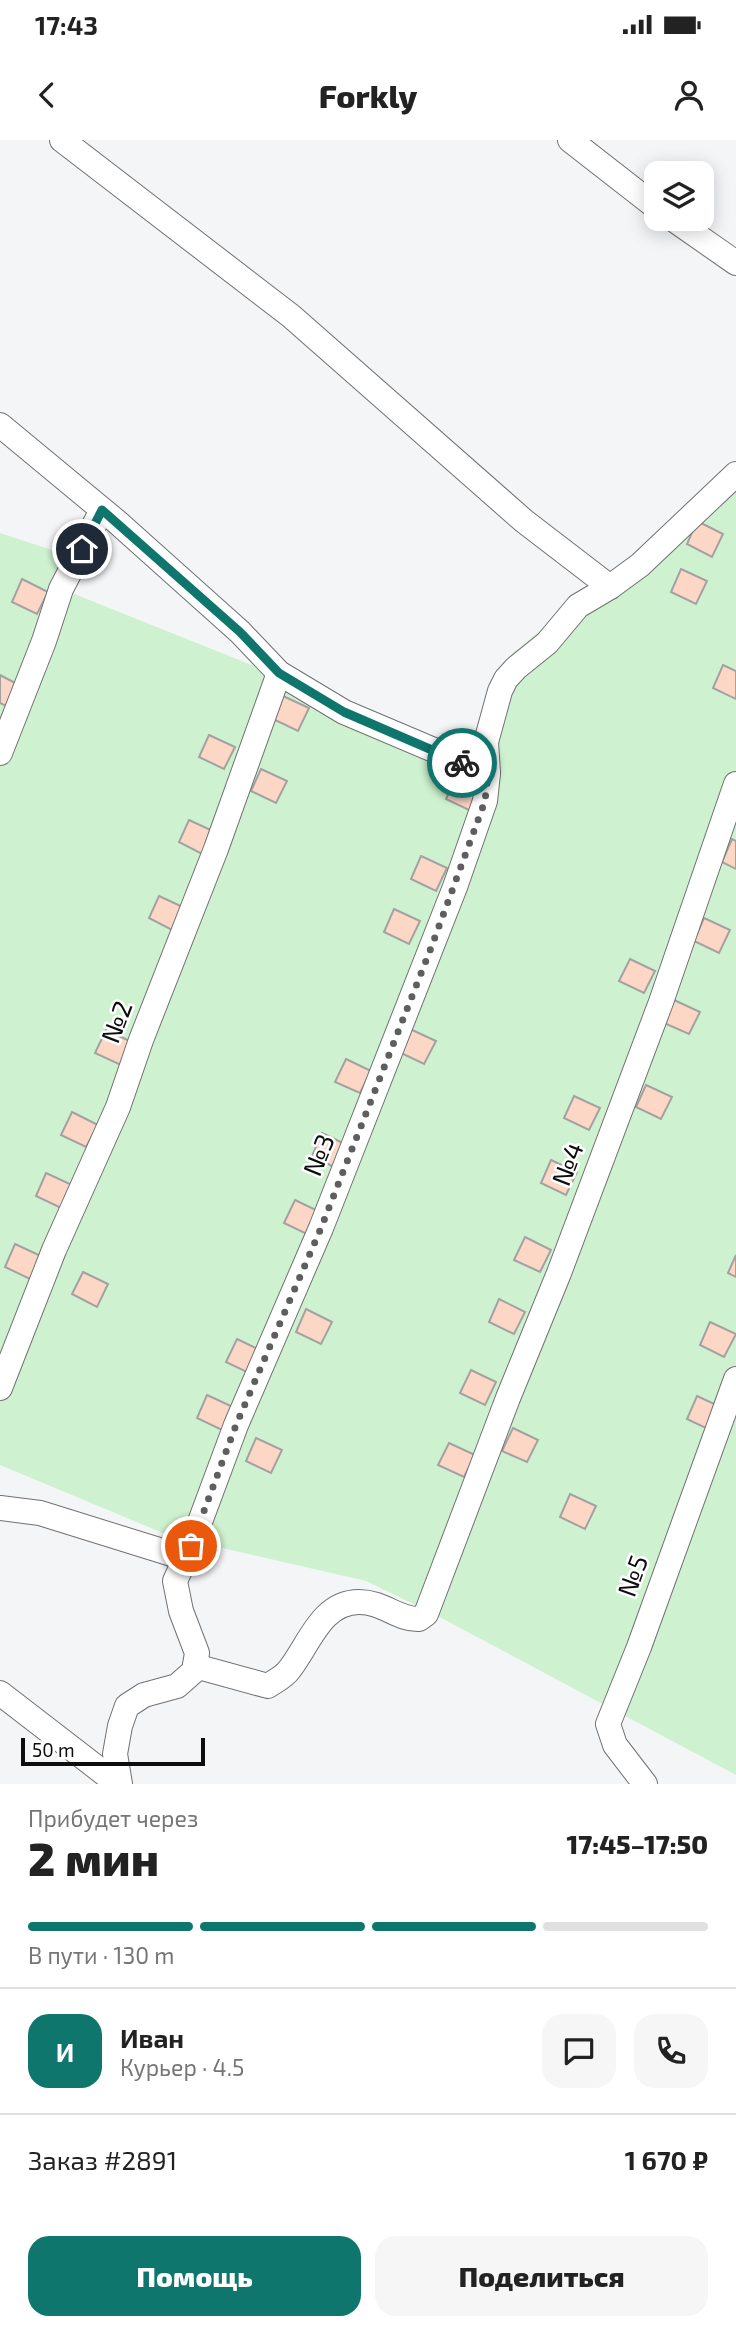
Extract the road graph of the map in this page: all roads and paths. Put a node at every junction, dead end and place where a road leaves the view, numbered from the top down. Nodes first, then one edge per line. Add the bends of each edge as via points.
1 (62, 140) edge
2 (570, 140) edge
3 (644, 198) edge
4 (690, 231) edge
5 (736, 263) edge
6 (0, 425) edge
7 (736, 474) edge
8 (102, 510) junction
9 (610, 587) junction
10 (279, 673) junction
11 (0, 753) edge
12 (488, 777) junction
13 (736, 784) edge
14 (736, 1380) edge
15 (0, 1388) edge
16 (0, 1508) edge
17 (191, 1546) junction
18 (195, 1666) junction
19 (0, 1693) edge
20 (119, 1784) edge
21 (645, 1784) edge

1 - 9 street via 291,316 524,521
2 - 3 street
4 - 5 street
6 - 8 street
7 - 9 street, №3 via 640,565
8 - 10 street via 240,632
8 - 11 street via 61,589
9 - 12 street, №3 via 578,606 547,643 506,679 486,742
10 - 12 street via 344,712
10 - 15 street, №2 via 118,1107 54,1250
12 - 17 street, №3 via 485,801 378,1086 236,1425
13 - 18 street, №4 via 657,1014 426,1614 409,1620 380,1604 364,1602 335,1608 314,1631 288,1673 268,1686
14 - 21 street, №5 via 608,1724 615,1745
16 - 17 street via 40,1513 175,1555
17 - 18 street, №3 via 175,1581 197,1653
18 - 20 street via 177,1686 144,1695 127,1706 115,1754
19 - 20 street

